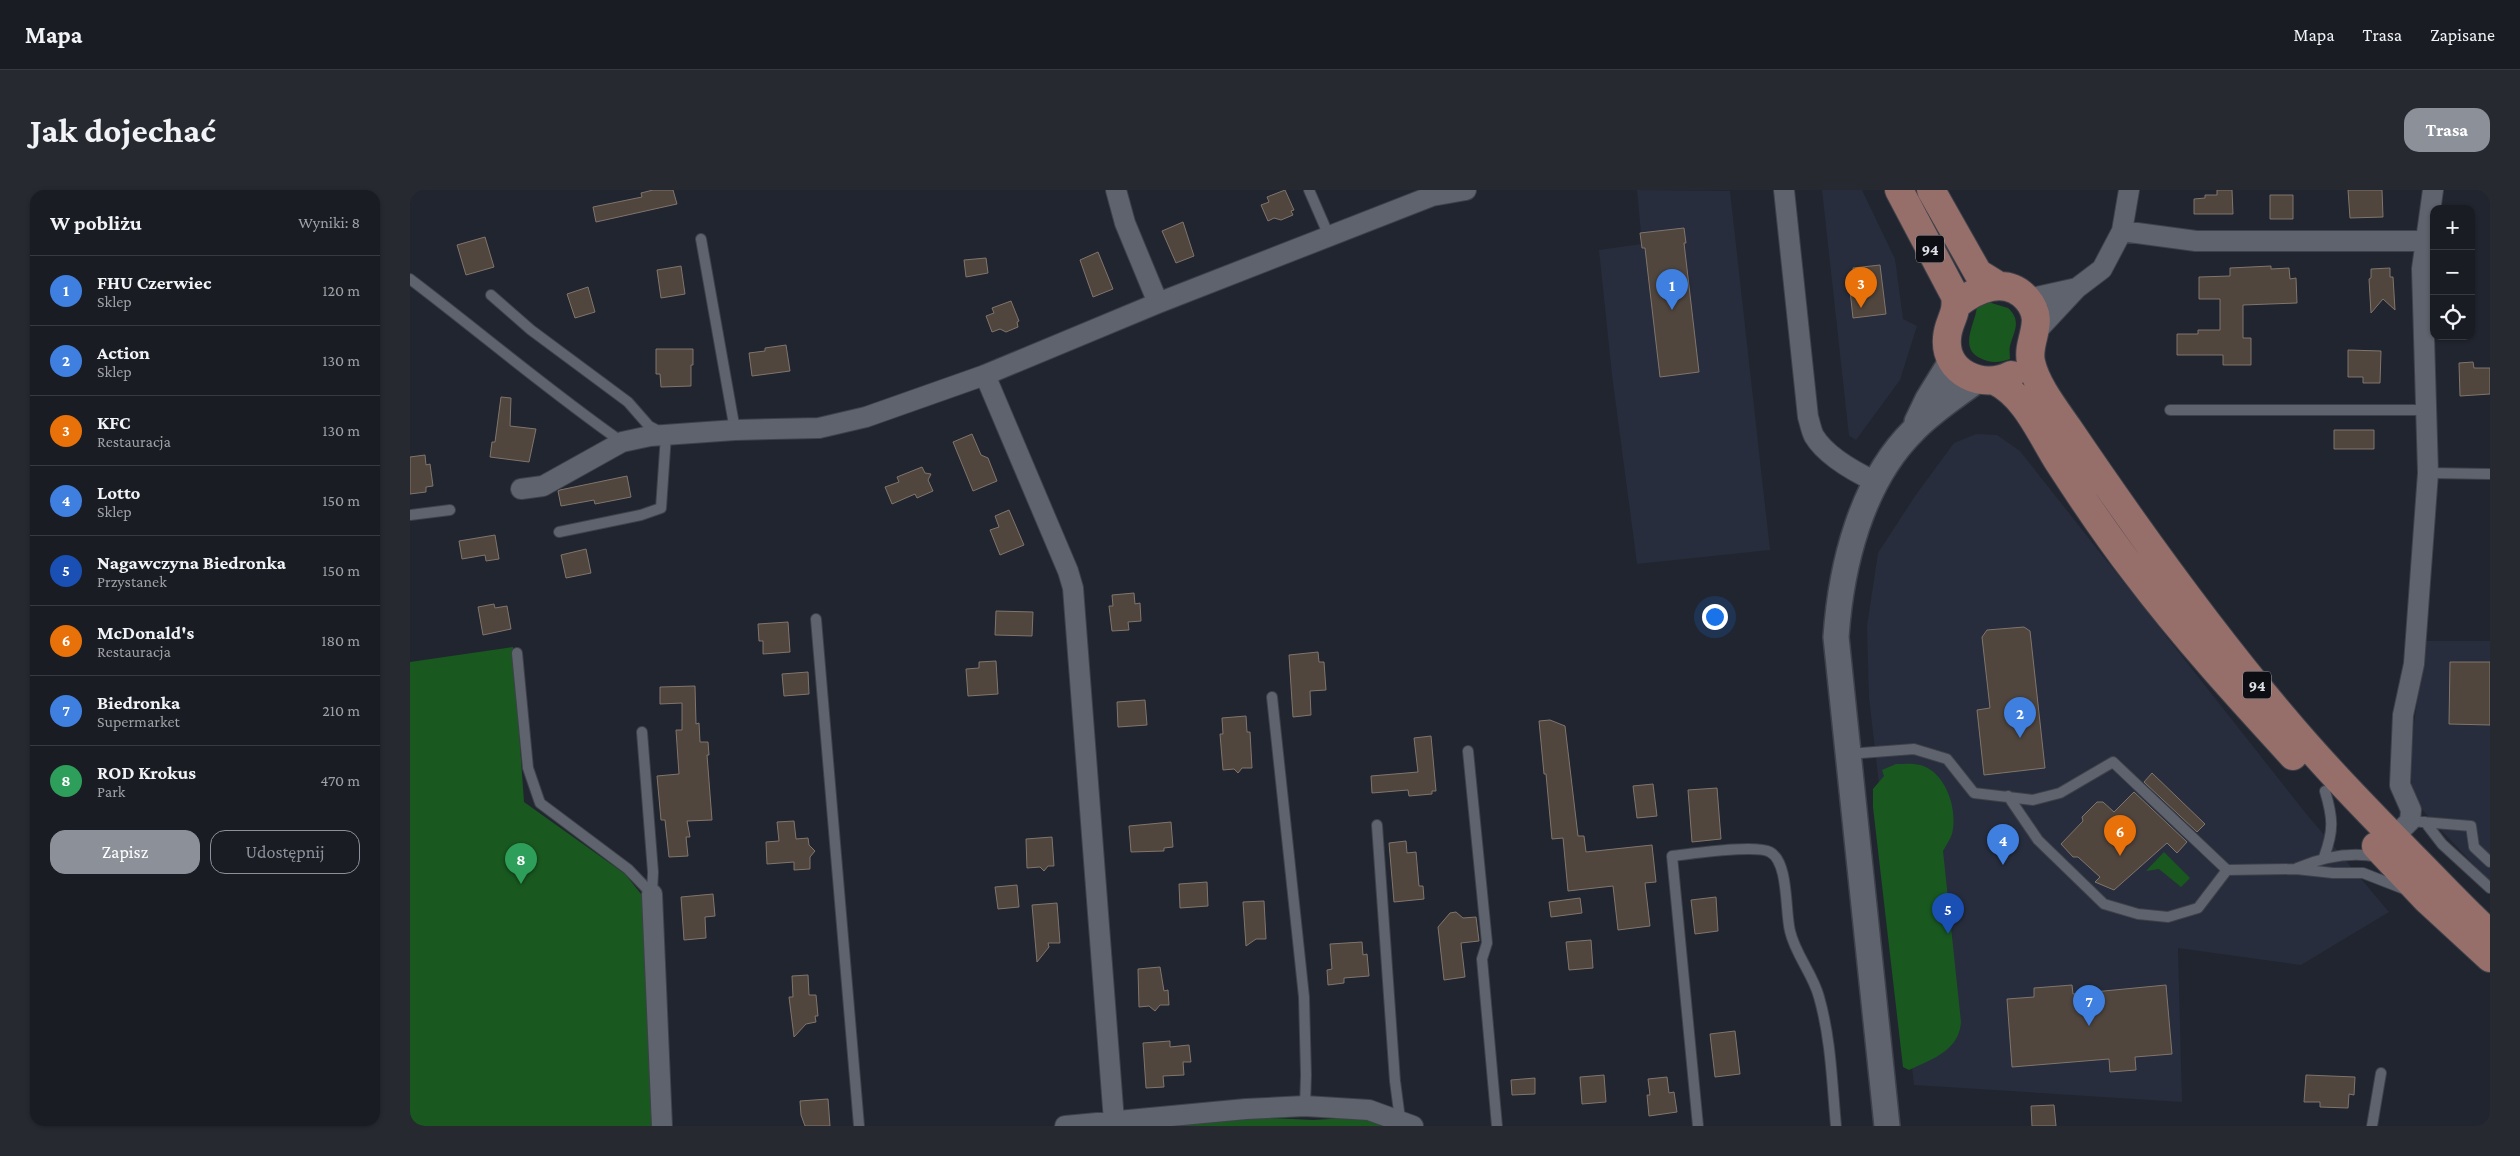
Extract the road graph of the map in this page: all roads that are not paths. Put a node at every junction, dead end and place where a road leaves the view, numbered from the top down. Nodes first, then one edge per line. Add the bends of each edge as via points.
1 (1116, 190) edge
2 (1309, 190) edge
3 (1466, 190) edge
4 (1784, 190) edge
5 (1899, 190) edge
6 (1931, 190) edge
7 (2129, 190) edge
8 (2433, 190) edge
9 (2122, 231) junction
10 (1329, 236) junction
11 (701, 239) dead end
12 (2425, 240) junction
13 (410, 279) edge
14 (1998, 286) junction
15 (2077, 288) junction
16 (491, 295) dead end
17 (2027, 299) junction
18 (1158, 303) junction
19 (1956, 305) junction
20 (2035, 333) junction
21 (1952, 360) junction
22 (2031, 362) junction
23 (986, 375) junction
24 (1986, 381) junction
25 (2170, 410) dead end
26 (2425, 410) junction
27 (735, 430) junction
28 (1913, 431) junction
29 (666, 435) junction
30 (622, 442) junction
31 (2428, 473) junction
32 (2490, 474) edge
33 (1876, 482) junction
34 (520, 489) dead end
35 (450, 510) dead end
36 (410, 515) edge
37 (559, 532) dead end
38 (816, 619) dead end
39 (517, 653) dead end
40 (1272, 697) dead end
41 (642, 732) dead end
42 (1468, 751) dead end
43 (1848, 754) junction
44 (2324, 791) junction
45 (2008, 796) junction
46 (1377, 825) dead end
47 (2398, 836) junction
48 (2324, 857) junction
49 (2490, 862) edge
50 (2296, 869) junction
51 (2227, 870) junction
52 (2490, 888) edge
53 (652, 894) junction
54 (2426, 899) junction
55 (2490, 934) edge
56 (2490, 958) edge
57 (2381, 1073) dead end
58 (1310, 1111) junction
59 (1114, 1121) junction
60 (1407, 1123) edge
61 (662, 1126) edge
62 (859, 1126) edge
63 (1065, 1126) edge
64 (1497, 1126) edge
65 (1698, 1126) edge
66 (1836, 1126) edge
67 (1886, 1126) edge
68 (2372, 1126) edge

1 - 18 street via 1125,223
2 - 10 lane
3 - 10 street via 1432,196
4 - 33 street via 1808,417 1813,434 1835,456
5 - 19 main road, 94
6 - 14 main road, 94 via 1978,274
7 - 9 street
8 - 12 street
9 - 12 street via 2196,241
9 - 15 street via 2102,269
10 - 18 street
11 - 27 lane
12 - 26 street via 2422,269
13 - 30 lane via 568,404
14 - 17 main road, 94 via 2011,288
14 - 19 main road via 1972,293
15 - 17 street
15 - 20 street
16 - 29 lane via 531,330 628,402 649,426
17 - 20 main road via 2034,308
18 - 23 street
19 - 21 main road via 1947,338
20 - 22 main road
21 - 24 main road, 94 via 1962,373
21 - 28 street
22 - 24 main road via 2016,372
22 - 47 main road, 94 via 2057,412 2092,463 2229,649 2282,716
23 - 27 street via 866,417 819,428
23 - 59 street via 1073,588
24 - 28 street
24 - 44 main road, 94 via 2006,387 2026,409 2088,506 2172,620 2220,678
25 - 26 lane
26 - 31 street
27 - 29 street
28 - 33 street
29 - 30 street
29 - 37 lane via 661,508
30 - 34 street via 543,486
31 - 32 lane
31 - 47 street via 2414,664 2404,715 2400,785 2411,810
33 - 43 street via 1849,548 1839,595 1836,637
35 - 36 lane
38 - 62 lane
39 - 53 lane via 528,768 540,803 628,869
40 - 58 lane via 1304,997
41 - 53 lane
42 - 64 lane via 1487,943 1482,959
43 - 45 lane via 1914,750 1947,759 1974,793
43 - 67 street
44 - 47 main road, 94
44 - 48 lane via 2333,827
45 - 51 lane via 2032,800 2060,793 2113,762
45 - 51 lane via 2038,840 2104,904 2138,914 2168,917 2198,908
46 - 60 lane via 1394,1071
47 - 48 lane via 2362,854
47 - 49 lane via 2471,826 2474,847
47 - 52 lane via 2442,844
47 - 54 main road, 94
47 - 55 main road, 94 via 2424,868
48 - 50 lane
50 - 51 lane
50 - 54 lane via 2363,873
53 - 61 street
54 - 56 main road, 94
57 - 68 lane
58 - 59 street
58 - 60 street via 1370,1110
59 - 63 street
65 - 66 lane via 1672,856 1739,850 1770,851 1779,860 1790,932 1819,996 1828,1036

